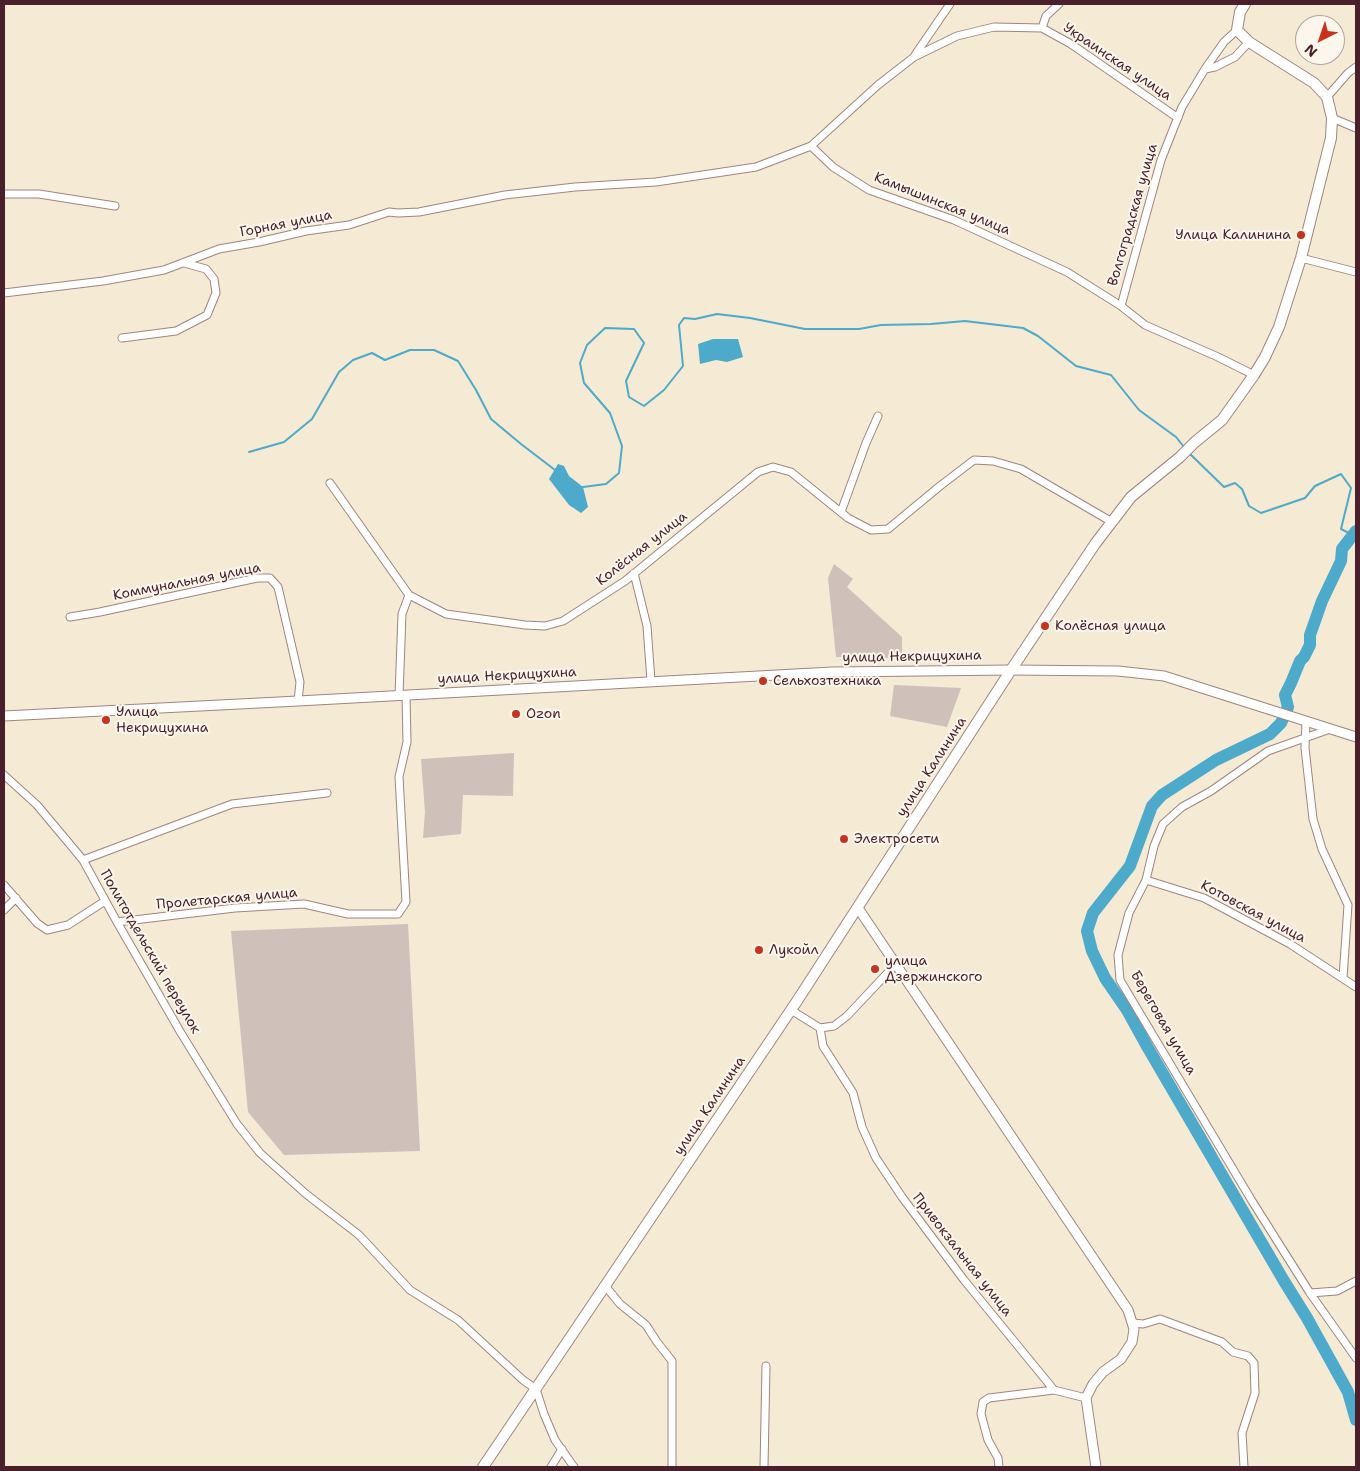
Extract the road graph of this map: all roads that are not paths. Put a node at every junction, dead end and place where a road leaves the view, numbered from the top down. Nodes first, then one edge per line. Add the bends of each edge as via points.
1 (950, 4) edge
2 (1059, 4) edge
3 (1246, 4) edge
4 (1042, 28) junction
5 (1237, 30) junction
6 (1249, 42) junction
7 (914, 57) junction
8 (1356, 67) edge
9 (1204, 69) junction
10 (1327, 97) junction
11 (1178, 118) junction
12 (1332, 118) junction
13 (1356, 128) edge
14 (811, 146) junction
15 (4, 194) edge
16 (116, 206) dead end
17 (1301, 258) junction
18 (184, 263) junction
19 (1356, 272) edge
20 (4, 293) edge
21 (1121, 306) junction
22 (122, 338) dead end
23 (1254, 375) junction
24 (878, 416) dead end
25 (330, 483) dead end
26 (841, 512) junction
27 (1112, 522) junction
28 (634, 573) junction
29 (409, 595) junction
30 (70, 617) dead end
31 (1012, 670) junction
32 (651, 681) junction
33 (402, 696) junction
34 (298, 701) junction
35 (4, 716) edge
36 (1305, 720) junction
37 (1330, 728) junction
38 (1356, 737) edge
39 (1305, 738) junction
40 (4, 775) edge
41 (327, 793) dead end
42 (83, 860) junction
43 (1146, 880) junction
44 (4, 885) edge
45 (16, 898) junction
46 (105, 901) junction
47 (858, 908) junction
48 (4, 910) edge
49 (117, 922) junction
50 (895, 965) junction
51 (1343, 978) junction
52 (1356, 987) edge
53 (791, 1010) junction
54 (820, 1028) junction
55 (1356, 1281) edge
56 (607, 1282) junction
57 (1310, 1293) junction
58 (1132, 1323) junction
59 (1356, 1358) edge
60 (766, 1366) dead end
61 (536, 1389) junction
62 (1054, 1390) junction
63 (1086, 1398) junction
64 (562, 1449) junction
65 (483, 1467) edge
66 (551, 1467) edge
67 (574, 1467) edge
68 (672, 1467) edge
69 (764, 1467) edge
70 (999, 1467) edge
71 (1096, 1467) edge
72 (1244, 1467) edge

1 - 7 street
2 - 4 street, Украинская улица via 1046,16
3 - 5 main road, Волгоградская улица via 1240,12
4 - 7 street, Украинская улица via 994,27 957,36
4 - 11 street, Украинская улица via 1071,44
5 - 6 main road
5 - 9 street, Волгоградская улица
6 - 9 street via 1235,58
6 - 10 main road via 1314,83
7 - 14 street, Украинская улица
8 - 10 street
9 - 11 street, Волгоградская улица
10 - 12 main road, улица Калинина
11 - 21 street, Волгоградская улица via 1161,160
12 - 13 street
12 - 17 main road, улица Калинина via 1331,138
14 - 18 street, Горная улица via 756,167 656,182 505,195 419,212 389,212 349,225 219,249
14 - 21 street, Камышинская улица via 833,167 869,190 954,220 1067,272
15 - 16 street via 39,194
17 - 19 street
17 - 23 main road, улица Калинина via 1279,327
18 - 20 street, Горная улица via 103,281
18 - 22 street via 206,269 214,279 216,293 207,315 176,331
21 - 23 street, Камышинская улица via 1145,325
23 - 27 main road, улица Калинина via 1222,420 1131,497
24 - 26 street
25 - 29 street, Колёсная улица
26 - 27 street, Колёсная улица via 870,530 888,529 974,460 993,461 1021,469
26 - 28 street, Колёсная улица via 791,472 773,467 758,472
27 - 31 main road, улица Калинина
28 - 29 street, Колёсная улица via 563,622 544,626 446,614
28 - 32 street via 646,626
29 - 33 street via 402,614
30 - 34 street, Коммунальная улица via 270,578 278,587 300,682
31 - 32 street, улица Некрицухина via 832,672
31 - 36 street, улица Некрицухина via 1164,676
31 - 47 main road, улица Калинина
32 - 33 street, улица Некрицухина
33 - 34 street, улица Некрицухина
33 - 49 street, Пролетарская улица via 407,742 399,777 406,902 398,914 348,914 304,904 236,908
34 - 35 street, улица Некрицухина
36 - 37 street, улица Некрицухина
36 - 39 street
37 - 38 street, улица Некрицухина
37 - 39 street, Береговая улица
39 - 43 street, Береговая улица via 1268,751 1169,818 1154,846
39 - 51 street via 1313,819 1322,848 1348,905
40 - 42 street, Политотдельский переулок via 37,805
41 - 42 street via 232,804
42 - 46 street, Политотдельский переулок
43 - 51 street, Котовская улица via 1204,898 1290,944
43 - 57 street, Береговая улица via 1129,913 1118,955 1120,980
44 - 45 street
45 - 46 street via 47,930 68,925
45 - 48 street
46 - 49 street, Политотдельский переулок
47 - 50 street
47 - 53 main road, улица Калинина
49 - 61 street, Политотдельский переулок via 238,1124 260,1154 359,1235 410,1290 458,1320
50 - 54 street via 846,1016 834,1026
50 - 58 street via 1128,1310
51 - 52 street, Котовская улица
53 - 54 street
53 - 56 main road, улица Калинина
54 - 62 street, Привокзальная улица via 823,1046 853,1093 862,1127 876,1158 964,1280
55 - 57 street via 1337,1291
56 - 61 main road, улица Калинина
56 - 68 street via 620,1304 646,1324 672,1361
57 - 59 street, Береговая улица
58 - 63 street via 1132,1342 1121,1358 1093,1384
58 - 72 street via 1143,1324 1160,1318 1222,1342 1233,1352 1248,1356 1254,1363 1255,1393 1242,1433
60 - 69 street
61 - 64 street via 555,1440
61 - 65 main road, улица Калинина
62 - 63 street
62 - 70 street via 989,1398 983,1402 981,1414
63 - 71 street
64 - 66 street
64 - 67 street

